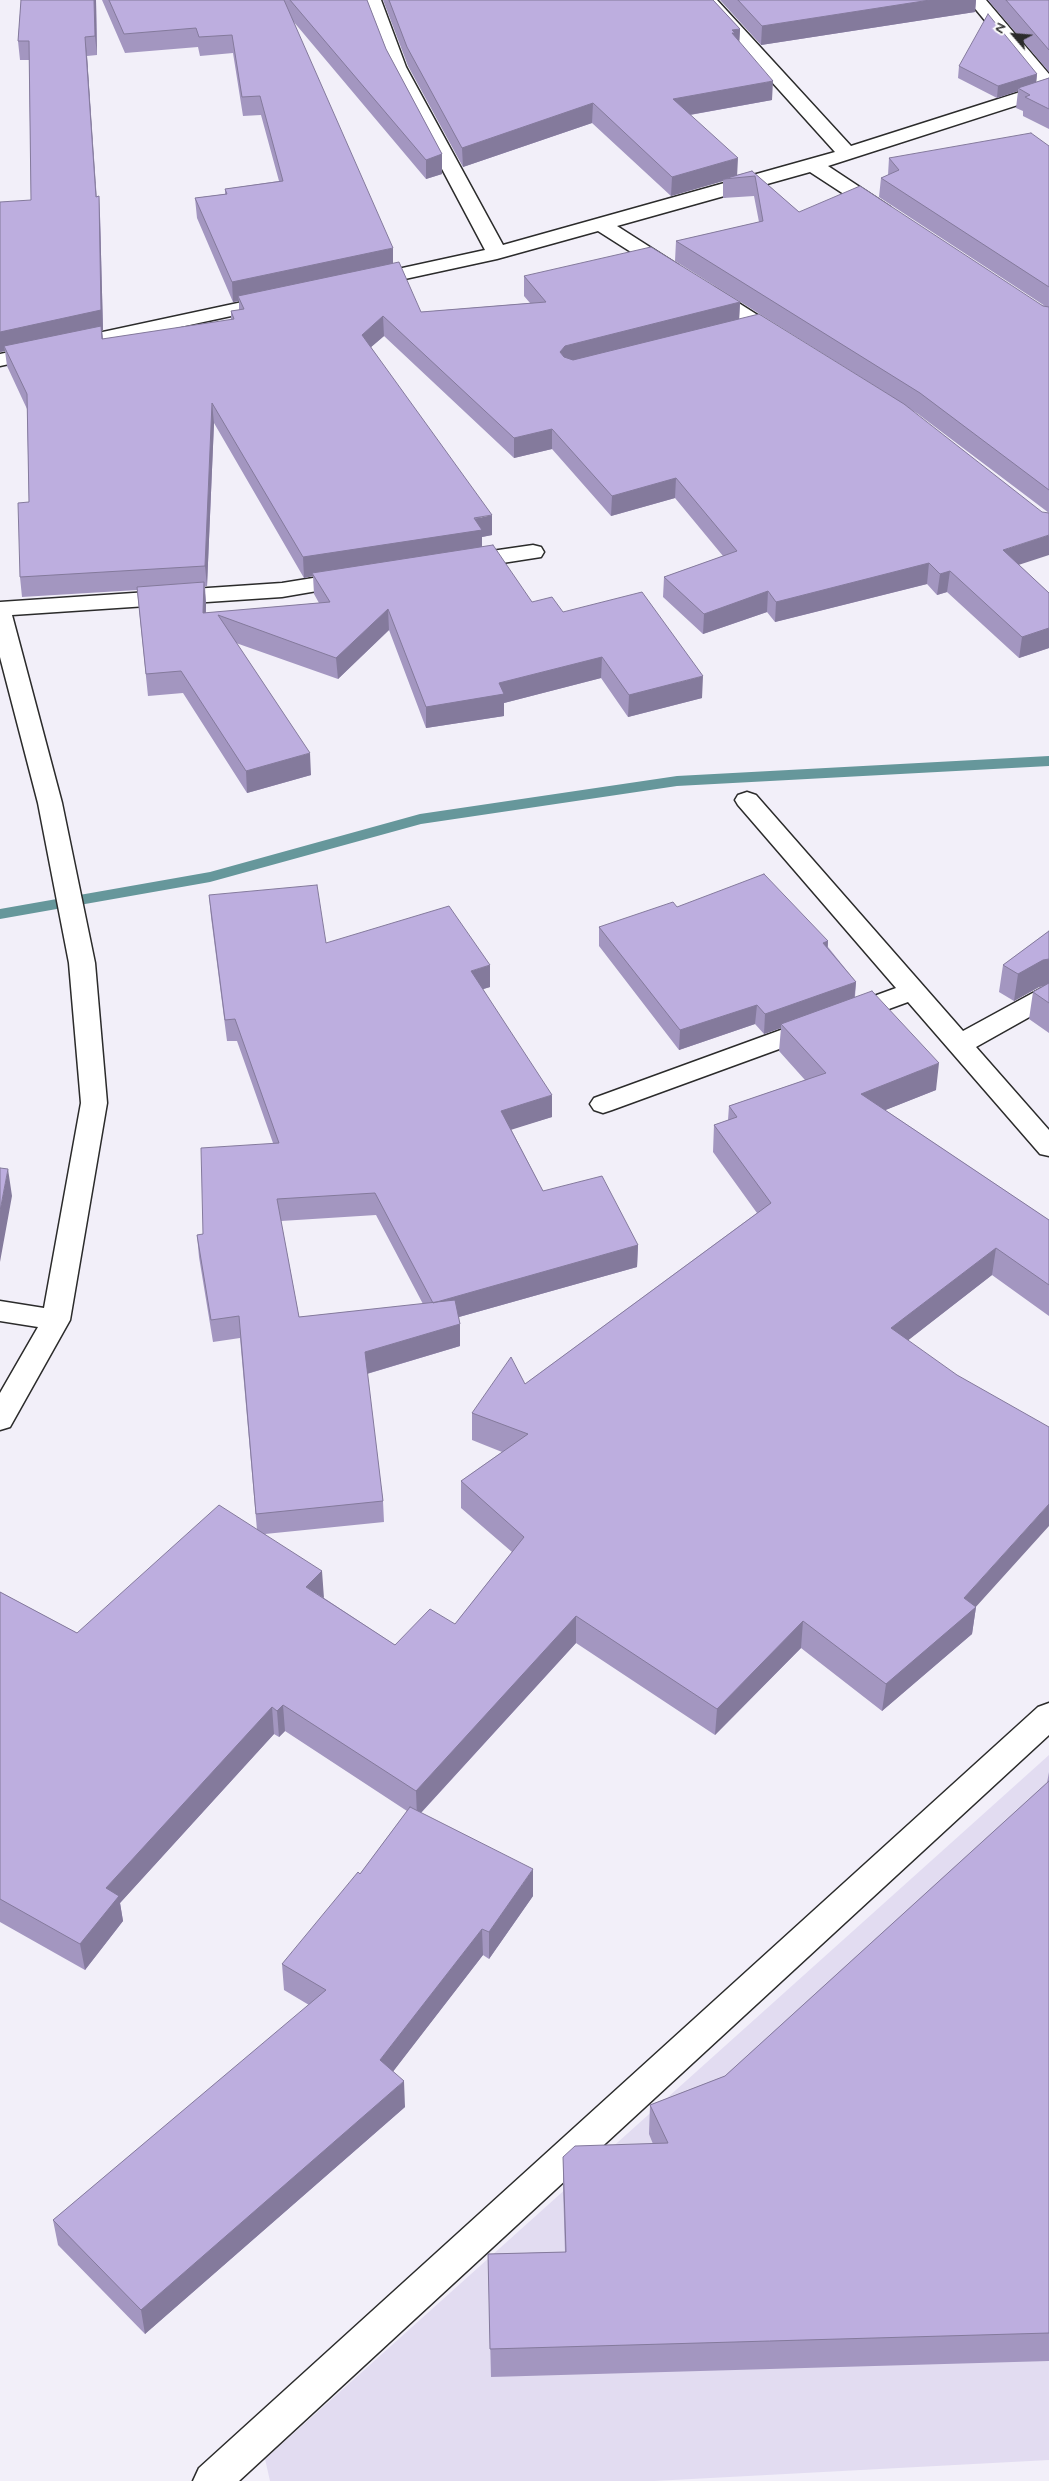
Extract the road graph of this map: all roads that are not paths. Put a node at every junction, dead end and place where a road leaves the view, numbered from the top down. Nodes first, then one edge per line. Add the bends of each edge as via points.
1 (372, 0) edge
2 (707, 0) edge
3 (977, 0) edge
4 (1049, 88) edge
5 (848, 154) junction
6 (813, 165) junction
7 (601, 224) junction
8 (902, 224) edge
9 (498, 254) junction
10 (351, 285) edge
11 (293, 297) edge
12 (761, 325) junction
13 (732, 332) edge
14 (794, 346) edge
15 (0, 360) edge
16 (533, 552) dead end
17 (446, 565) edge
18 (369, 576) edge
19 (0, 609) edge
20 (0, 614) edge
21 (747, 800) dead end
22 (913, 990) junction
23 (1049, 995) edge
24 (959, 1045) junction
25 (603, 1104) dead end
26 (1049, 1147) edge
27 (0, 1311) edge
28 (56, 1320) junction
29 (0, 1419) edge
30 (1049, 1716) edge
31 (212, 2481) edge

1 - 9 street via 397,67
2 - 5 street
3 - 4 street
4 - 5 street
5 - 6 street
6 - 7 street
6 - 8 street
7 - 9 street
7 - 12 street
9 - 10 street
11 - 15 street
12 - 13 street
12 - 14 street
16 - 17 street
18 - 19 street via 282,590
20 - 28 street via 50,803 82,963 94,1103
21 - 22 street
22 - 24 street
22 - 25 street
23 - 24 street
24 - 26 street
27 - 28 street
28 - 29 street
30 - 31 street

